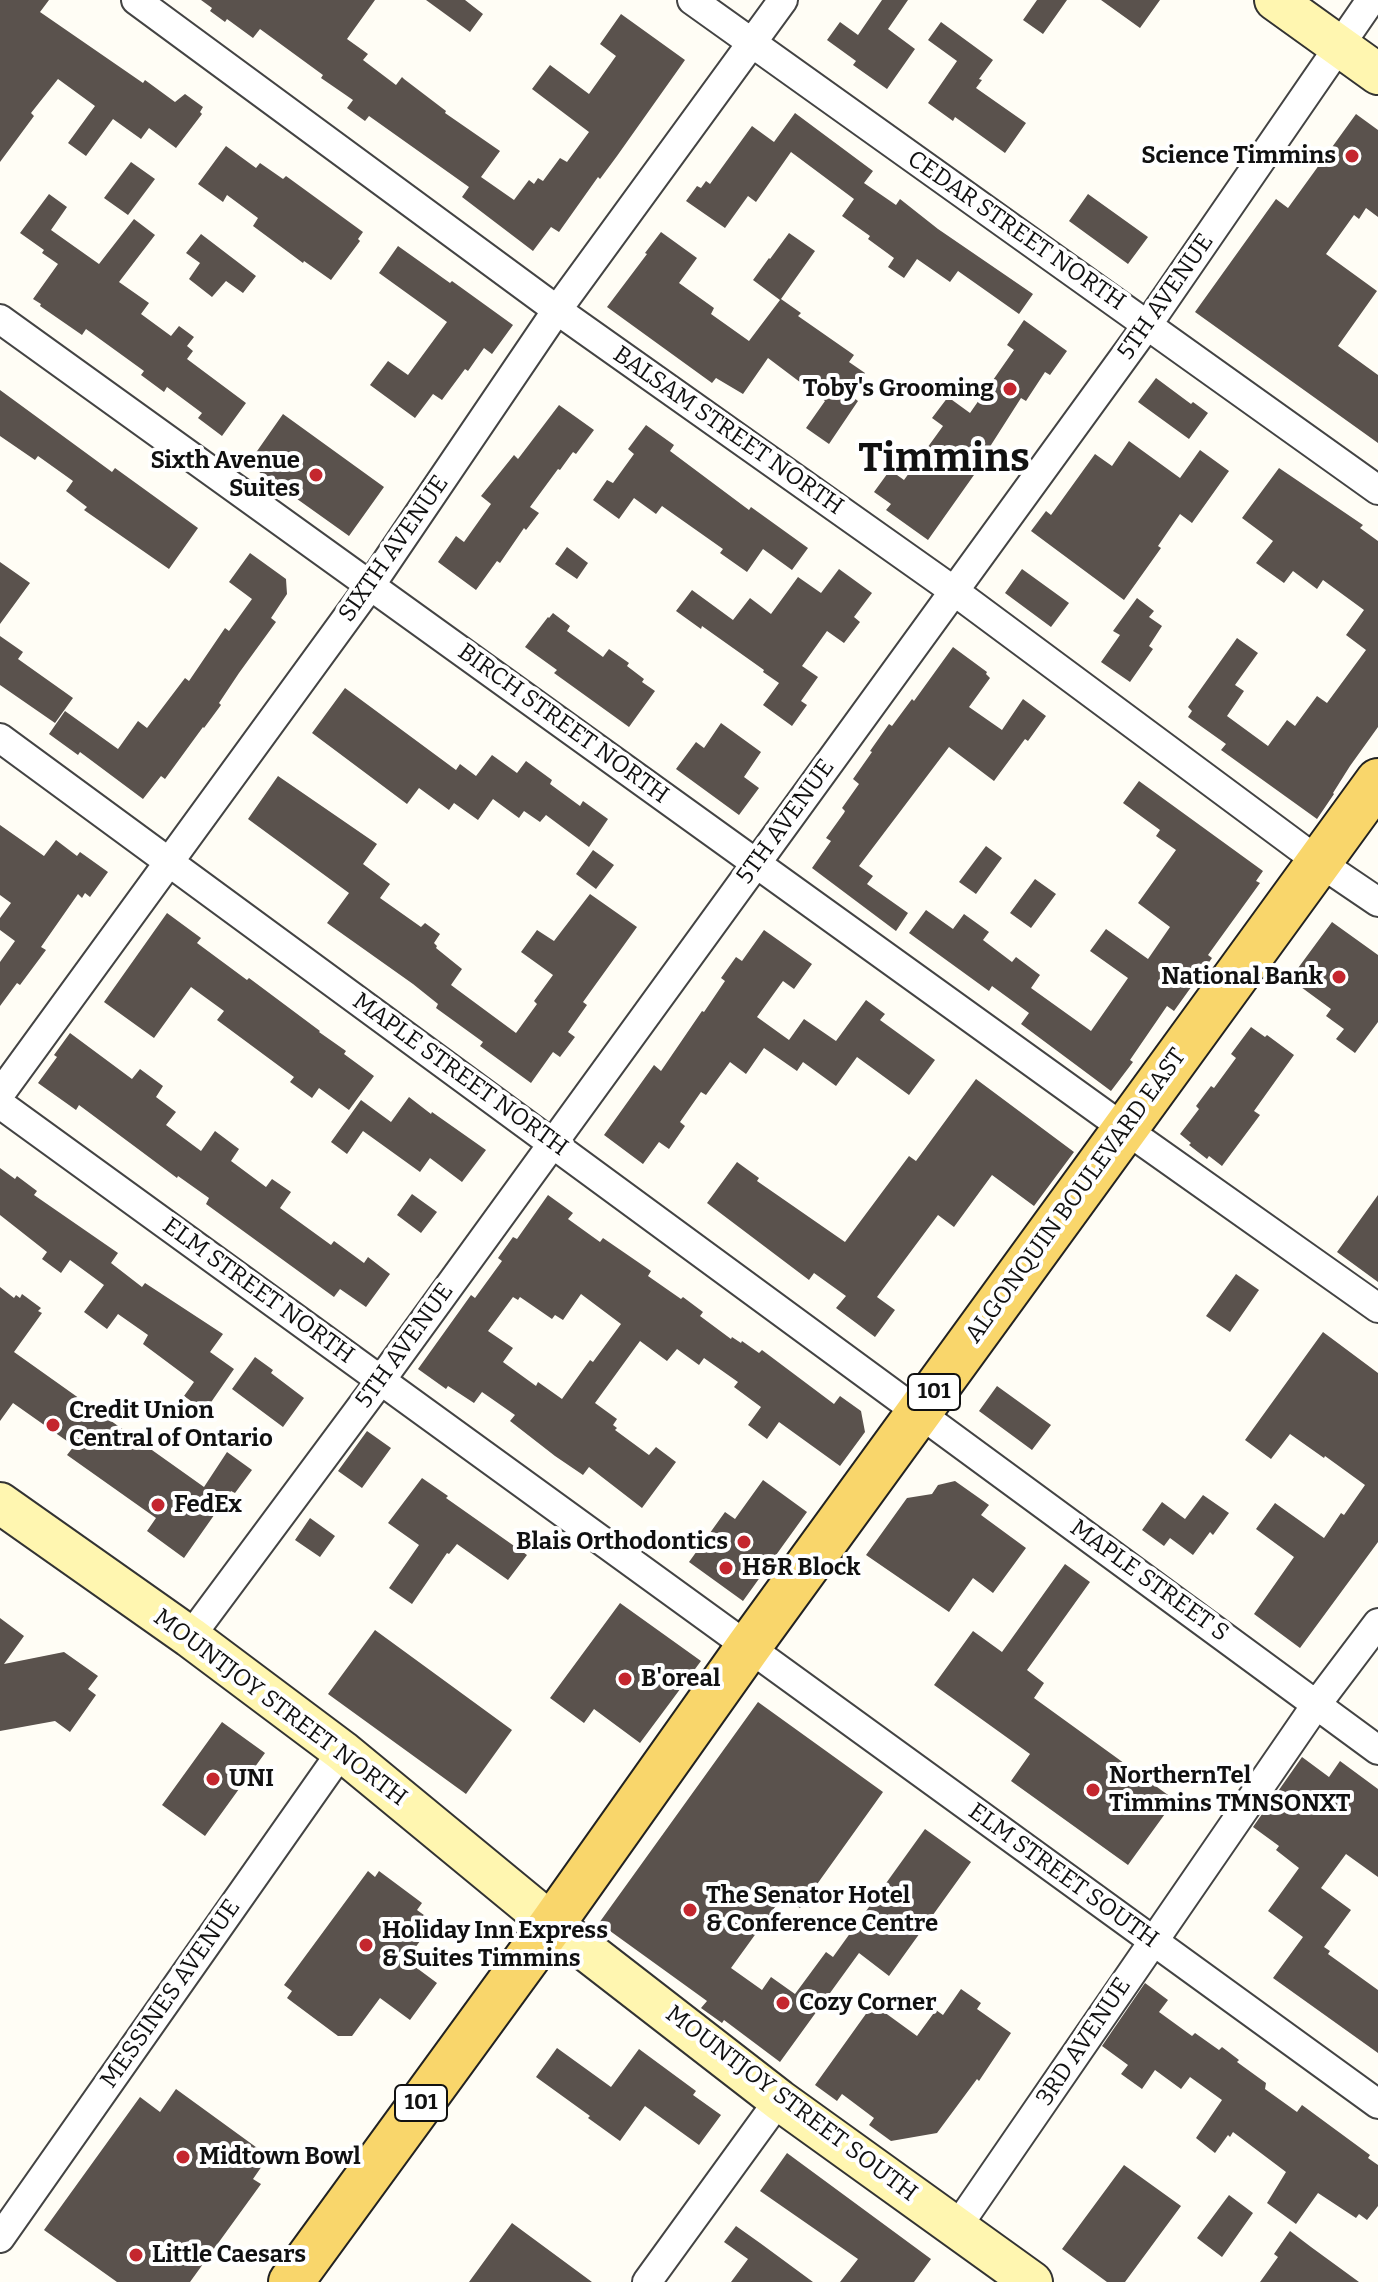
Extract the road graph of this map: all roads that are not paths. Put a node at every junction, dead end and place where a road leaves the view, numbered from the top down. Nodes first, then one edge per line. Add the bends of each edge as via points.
1 (136, 0) edge
2 (692, 0) edge
3 (783, 0) edge
4 (1275, 0) edge
5 (1371, 0) edge
6 (751, 43) junction
7 (1339, 47) junction
8 (1378, 74) edge
9 (557, 310) junction
10 (0, 319) edge
11 (1148, 324) junction
12 (1378, 490) edge
13 (370, 586) junction
14 (954, 591) junction
15 (0, 738) edge
16 (1378, 781) edge
17 (169, 862) junction
18 (1319, 862) junction
19 (756, 863) junction
20 (1378, 902) edge
21 (0, 1094) edge
22 (0, 1104) edge
23 (1125, 1129) junction
24 (553, 1143) junction
25 (1378, 1308) edge
26 (381, 1380) junction
27 (920, 1412) junction
28 (0, 1503) edge
29 (1378, 1623) edge
30 (190, 1637) junction
31 (749, 1646) junction
32 (1316, 1705) junction
33 (1378, 1750) edge
34 (342, 1751) junction
35 (552, 1924) junction
36 (1152, 1942) junction
37 (779, 2100) junction
38 (1378, 2104) edge
39 (957, 2227) junction
40 (0, 2238) edge
41 (1024, 2280) edge
42 (291, 2282) edge
43 (647, 2282) edge

1 - 9 street, BALSAM STREET NORTH
2 - 6 street, CEDAR STREET NORTH
3 - 6 street, SIXTH AVENUE
4 - 7 street
5 - 7 street, 5TH AVENUE
6 - 9 street, SIXTH AVENUE
6 - 11 street, CEDAR STREET NORTH
7 - 8 street
7 - 11 street, 5TH AVENUE
9 - 13 street, SIXTH AVENUE
9 - 14 street, BALSAM STREET NORTH
10 - 13 street, BIRCH STREET NORTH
11 - 12 street, CEDAR STREET NORTH
11 - 14 street, 5TH AVENUE
13 - 17 street, SIXTH AVENUE
13 - 19 street, BIRCH STREET NORTH
14 - 18 street, BALSAM STREET NORTH
14 - 19 street, 5TH AVENUE
15 - 17 street, MAPLE STREET NORTH
16 - 18 main road, ALGONQUIN BOULEVARD EAST / 101
17 - 21 street, SIXTH AVENUE
17 - 24 street, MAPLE STREET NORTH
18 - 20 street, BALSAM STREET NORTH
18 - 23 main road, ALGONQUIN BOULEVARD EAST / 101
19 - 23 street, BIRCH STREET NORTH
19 - 24 street, 5TH AVENUE
22 - 26 street, ELM STREET NORTH
23 - 25 street, BIRCH STREET NORTH
23 - 27 main road, ALGONQUIN BOULEVARD EAST / 101
24 - 26 street, 5TH AVENUE
24 - 27 street, MAPLE STREET NORTH
26 - 30 street, 5TH AVENUE
26 - 31 street, ELM STREET NORTH
27 - 31 main road, ALGONQUIN BOULEVARD EAST / 101
27 - 32 street, MAPLE STREET S
28 - 30 street, MOUNTJOY STREET NORTH
29 - 32 street, 3RD AVENUE
30 - 34 street, MOUNTJOY STREET NORTH
31 - 35 main road, ALGONQUIN BOULEVARD EAST / 101
31 - 36 street, ELM STREET SOUTH
32 - 33 street, MAPLE STREET S
32 - 36 street, 3RD AVENUE
34 - 35 street, MOUNTJOY STREET NORTH
34 - 40 street, MESSINES AVENUE
35 - 37 street, MOUNTJOY STREET SOUTH
35 - 42 main road, 101
36 - 38 street, ELM STREET SOUTH
36 - 39 street, 3RD AVENUE
37 - 39 street, MOUNTJOY STREET SOUTH
37 - 43 street
39 - 41 street, MOUNTJOY STREET SOUTH

